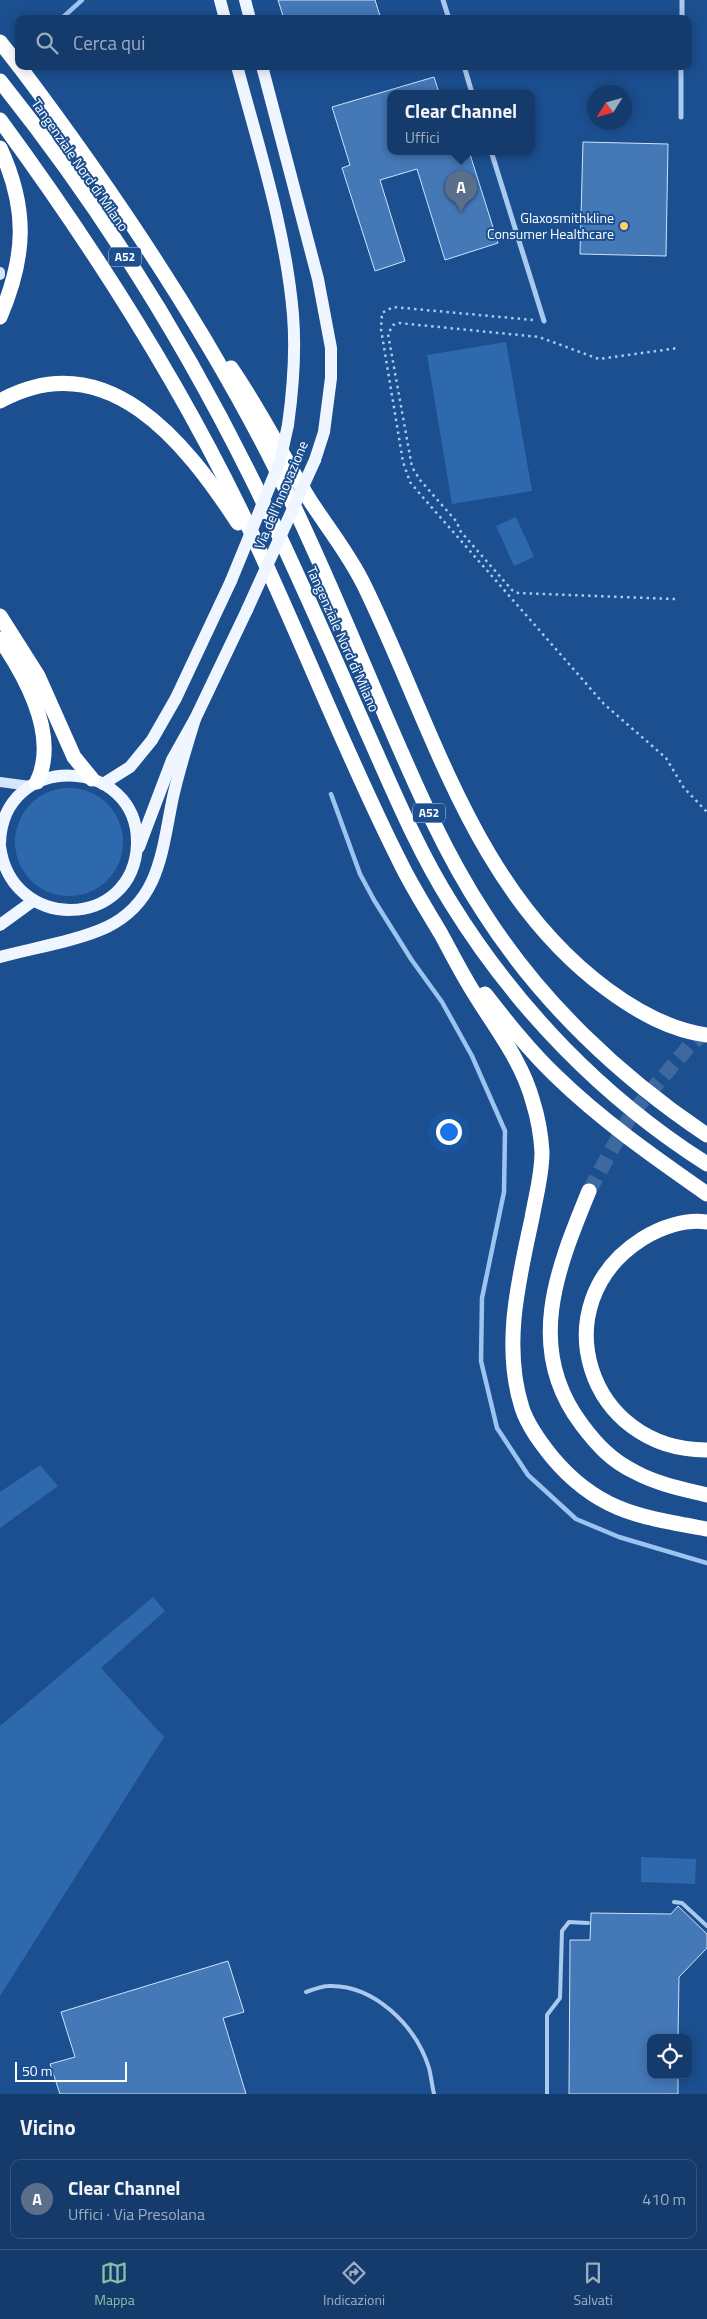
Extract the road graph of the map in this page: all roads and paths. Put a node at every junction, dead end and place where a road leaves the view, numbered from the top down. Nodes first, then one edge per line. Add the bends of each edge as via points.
1 (220, 0) edge
2 (245, 0) edge
3 (443, 0) edge
4 (682, 0) edge
5 (224, 15) edge
6 (249, 15) edge
7 (448, 15) edge
8 (682, 15) edge
9 (3, 44) edge
10 (15, 60) edge
11 (22, 70) edge
12 (238, 70) edge
13 (263, 70) edge
14 (465, 70) edge
15 (681, 70) edge
16 (0, 81) edge
17 (471, 90) edge
18 (681, 117) dead end
19 (0, 120) edge
20 (0, 148) edge
21 (492, 155) edge
22 (144, 242) junction
23 (0, 316) edge
24 (544, 321) joint
25 (678, 348) dead end
26 (0, 401) edge
27 (675, 599) dead end
28 (0, 616) edge
29 (0, 639) edge
30 (308, 654) junction
31 (196, 719) junction
32 (98, 781) junction
33 (0, 782) edge
34 (33, 784) junction
35 (707, 812) edge
36 (0, 845) edge
37 (135, 856) junction
38 (2, 873) edge
39 (33, 901) junction
40 (0, 925) edge
41 (440, 932) junction
42 (0, 957) edge
43 (707, 1035) edge
44 (707, 1135) edge
45 (707, 1164) edge
46 (589, 1191) tunnel mouth
47 (707, 1194) edge
48 (707, 1222) edge
49 (707, 1450) edge
50 (707, 1495) edge
51 (707, 1529) edge
52 (674, 1902) dead end
53 (588, 1923) dead end
54 (707, 1926) edge
55 (306, 1992) dead end
56 (434, 2094) edge
57 (547, 2094) edge

1 - 5 main road
2 - 6 main road
3 - 7 street
4 - 8 street
9 - 10 highway, Tangenziale Nord di Milano / A52
11 - 22 highway, Tangenziale Nord di Milano / A52
12 - 32 main road, Via dell'Innovazione, bridge via 280,230 288,275 294,356 288,426 280,461 231,581 176,698 152,740 130,767
13 - 31 main road, Via dell'Innovazione, bridge via 318,279 331,348 331,378 324,432 315,460
14 - 17 street
15 - 18 street
16 - 45 highway, Tangenziale Nord di Milano / A52 via 126,258 201,383 250,474 401,808 451,903 505,982 556,1041 623,1103
19 - 30 highway via 72,220 150,342 236,502
20 - 23 highway via 14,187 21,230 17,269
21 - 24 street
22 - 43 highway via 255,403 309,499 363,582 441,764 473,829 498,869 544,930 598,982 650,1017 681,1030
22 - 44 highway, Tangenziale Nord di Milano / A52 via 193,320 273,463 420,795 485,915 534,980 594,1046
24 - 35 path via 393,307 382,314 381,329 406,473 420,494 604,704 666,758 684,788
25 - 27 path via 599,358 539,337 399,323 388,334 414,472 512,590 518,594
26 - 30 highway via 36,386 75,385 115,396 152,418 188,452 228,507 278,606
28 - 32 highway via 38,676 74,757
29 - 34 highway via 28,688 42,728 44,764
30 - 41 highway via 380,823
31 - 37 main road, Via dell'Innovazione via 172,760
31 - 42 main road via 180,768 156,876 141,900 106,928
32 - 34 main road via 64,774
32 - 37 main road via 128,810 136,832
33 - 34 street
34 - 36 main road via 19,795 6,813
36 - 38 main road
37 - 39 main road via 119,888 89,908 66,911
38 - 39 main road
39 - 40 main road
41 - 47 highway via 506,1020 554,1074 620,1132
41 - 51 highway via 521,1070 540,1133 539,1188 514,1311 517,1386 526,1418 559,1466 604,1502 638,1516
46 - 50 highway via 565,1249 552,1305 550,1345 561,1390 578,1420 610,1457 647,1478
48 - 49 highway via 687,1222 663,1228 624,1251 595,1290 589,1307 587,1344 596,1382 628,1425 669,1446 682,1450
52 - 54 lane via 682,1903
53 - 57 lane via 570,1922 562,1931 560,1998 547,2015
55 - 56 lane via 326,1985 347,1987 372,1996 414,2036 429,2067

